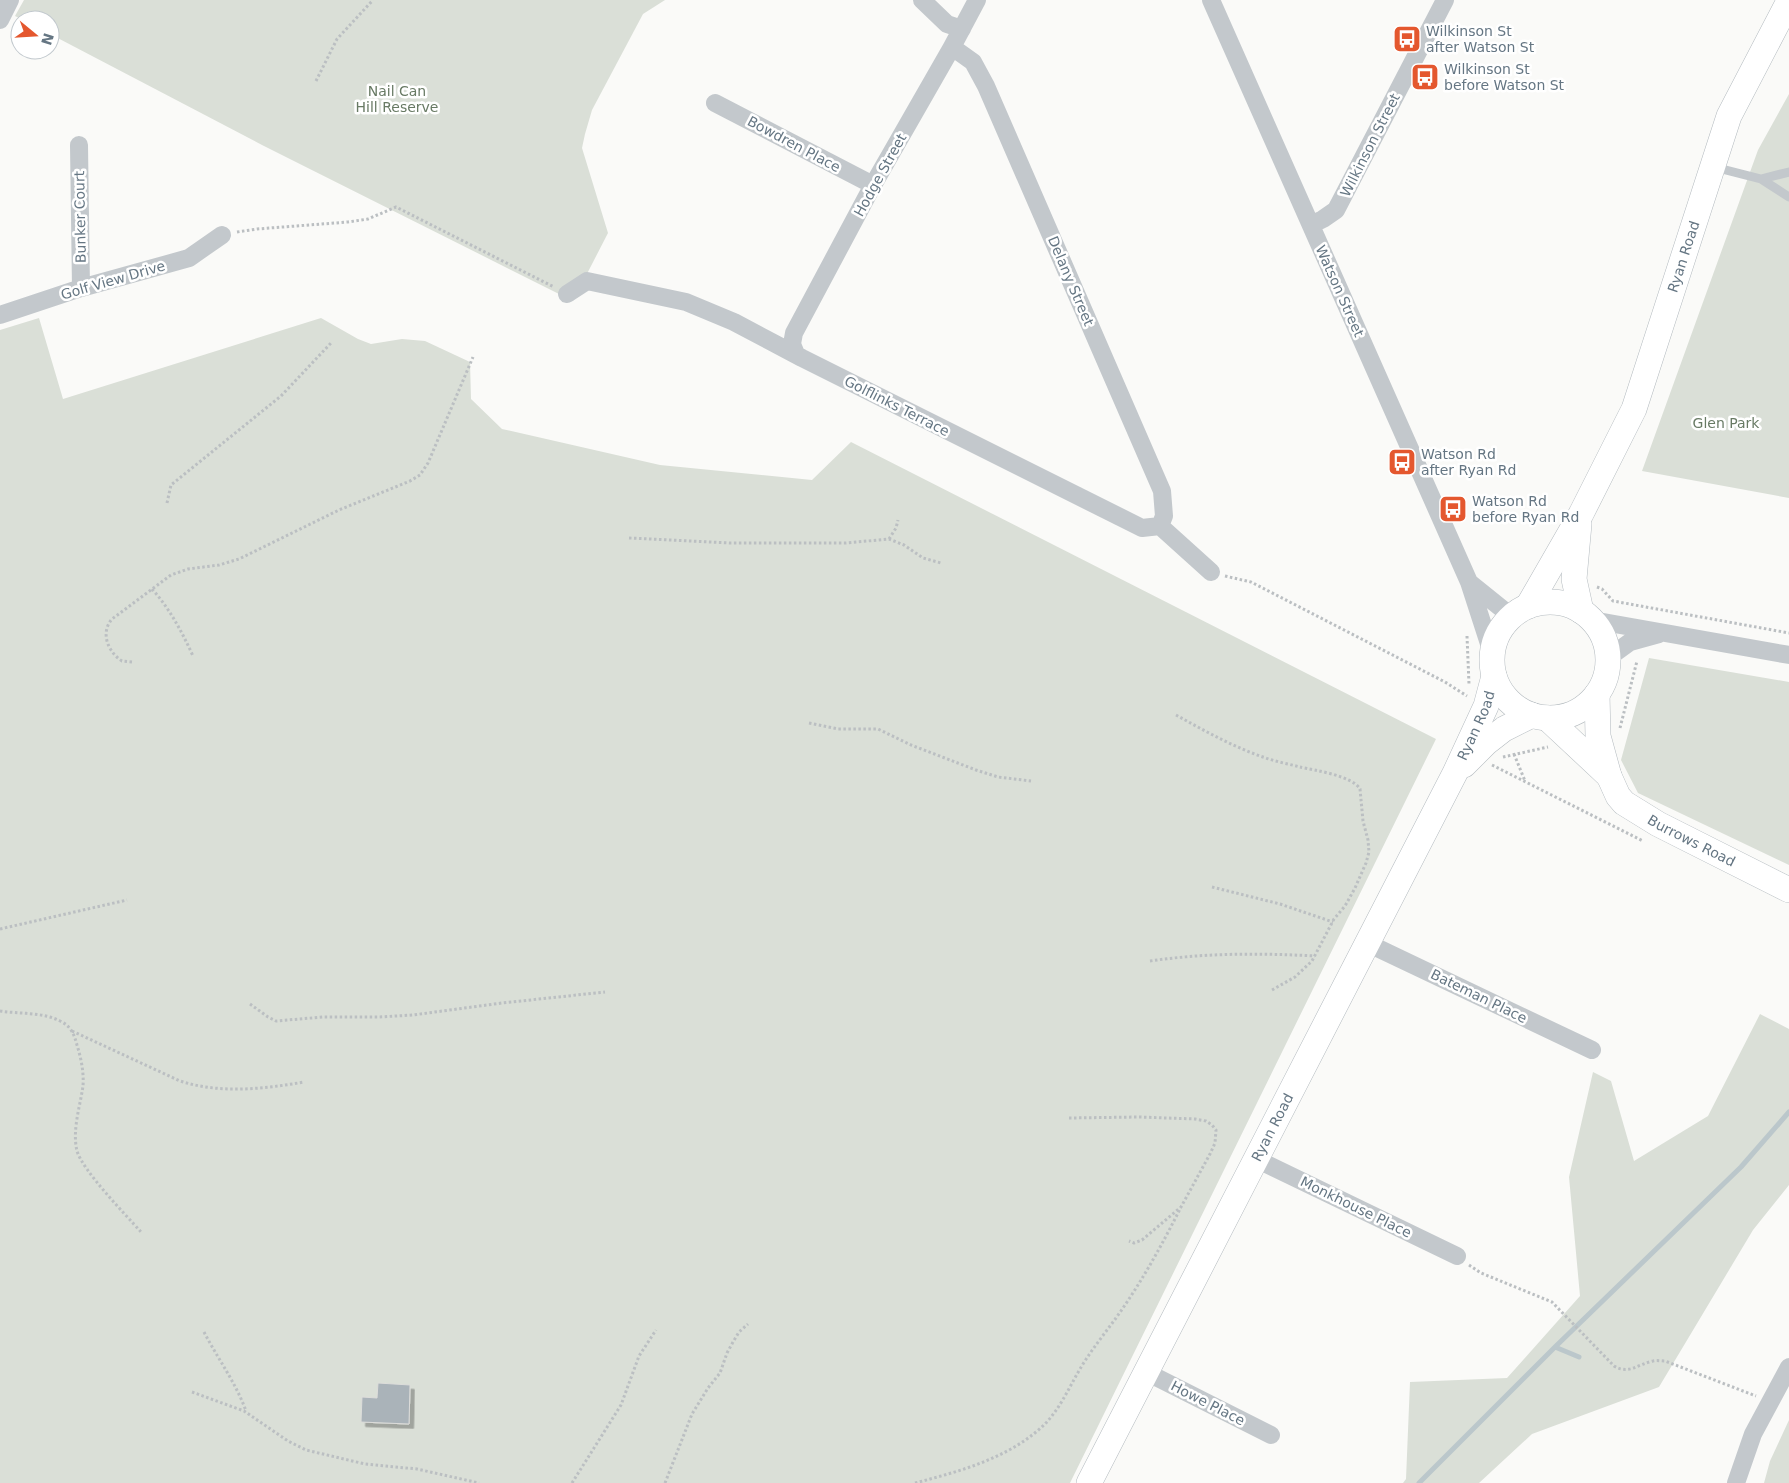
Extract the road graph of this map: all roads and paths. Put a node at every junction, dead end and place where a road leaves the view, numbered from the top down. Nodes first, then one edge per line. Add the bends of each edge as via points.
1 (10, 0) edge
2 (373, 0) edge
3 (922, 0) edge
4 (977, 0) edge
5 (1211, 0) edge
6 (1444, 0) edge
7 (1789, 1) edge
8 (0, 20) edge
9 (962, 29) junction
10 (952, 47) junction
11 (316, 81) dead end
12 (715, 103) dead end
13 (79, 146) dead end
14 (1712, 166) junction
15 (1789, 172) edge
16 (1761, 179) junction
17 (873, 185) junction
18 (1789, 197) edge
19 (1311, 225) junction
20 (222, 235) joint
21 (81, 288) junction
22 (567, 294) joint
23 (0, 315) edge
24 (331, 344) dead end
25 (796, 354) junction
26 (473, 357) dead end
27 (167, 503) dead end
28 (1581, 514) junction
29 (898, 520) dead end
30 (1160, 526) junction
31 (629, 538) dead end
32 (889, 538) junction
33 (941, 563) dead end
34 (1211, 572) joint
35 (1469, 582) junction
36 (1594, 586) dead end
37 (152, 589) junction
38 (1519, 611) junction
39 (1587, 615) junction
40 (1467, 629) dead end
41 (1665, 633) junction
42 (1789, 633) edge
43 (1789, 655) edge
44 (193, 656) dead end
45 (1608, 658) junction
46 (132, 662) dead end
47 (1637, 662) dead end
48 (1493, 664) junction
49 (1597, 694) junction
50 (1176, 715) dead end
51 (1539, 717) junction
52 (809, 723) dead end
53 (1620, 728) dead end
54 (1554, 746) dead end
55 (1514, 754) junction
56 (1496, 758) dead end
57 (1485, 762) dead end
58 (1455, 773) junction
59 (1609, 776) junction
60 (1032, 781) dead end
61 (1525, 782) junction
62 (1648, 844) dead end
63 (1212, 887) dead end
64 (1789, 890) edge
65 (127, 900) dead end
66 (1333, 922) junction
67 (0, 929) edge
68 (1367, 943) junction
69 (1315, 956) junction
70 (1150, 961) dead end
71 (1272, 990) dead end
72 (605, 992) dead end
73 (250, 1004) dead end
74 (0, 1011) edge
75 (72, 1031) junction
76 (1592, 1050) dead end
77 (304, 1082) dead end
78 (1069, 1118) dead end
79 (1256, 1159) junction
80 (1181, 1206) junction
81 (141, 1232) dead end
82 (1129, 1241) dead end
83 (1456, 1256) joint
84 (748, 1324) dead end
85 (656, 1330) dead end
86 (204, 1332) dead end
87 (1789, 1367) edge
88 (1146, 1372) junction
89 (192, 1392) dead end
90 (1771, 1400) junction
91 (247, 1413) junction
92 (1271, 1435) dead end
93 (479, 1483) edge
94 (572, 1483) edge
95 (666, 1483) edge
96 (915, 1483) edge
97 (1090, 1483) edge
98 (1736, 1483) edge

1 - 8 street
2 - 11 path via 337,39
3 - 9 street via 947,24
4 - 9 street, Hodge Street
5 - 19 street, Watson Street
6 - 19 street, Wilkinson Street via 1336,210
7 - 14 street, Ryan Road via 1730,116
9 - 10 street, Hodge Street
10 - 17 street, Hodge Street
10 - 30 street, Delany Street via 973,62 1002,122 1162,491 1164,516
12 - 17 street, Bowdren Place
13 - 21 street, Bunker Court
14 - 16 lane
14 - 28 street, Ryan Road via 1634,409
15 - 16 lane
16 - 18 lane
17 - 25 street, Hodge Street via 794,333 792,344
19 - 35 street, Watson Street
20 - 21 street, Golf View Drive via 189,258
20 - 22 path via 348,222 396,207
21 - 23 street, Golf View Drive
22 - 25 street, Golflinks Terrace via 588,281 686,302
24 - 27 path via 287,390 171,484
25 - 30 street, Golflinks Terrace via 1142,528
26 - 37 path via 428,463 416,478 322,517 243,557 179,571
28 - 38 street, Ryan Road
28 - 39 street, Ryan Road via 1574,579
29 - 32 path
30 - 34 street
31 - 32 path via 760,543 846,543
32 - 33 path via 923,558
34 - 40 path via 1251,582 1470,698
35 - 38 street, Watson Street
35 - 48 street, Watson Street
36 - 42 path via 1602,589 1613,601
37 - 44 path via 169,609
37 - 46 path via 112,620 106,630 107,642 117,658 122,662
38 - 39 street via 1546,601 1565,603
38 - 48 street via 1498,633
39 - 41 street
39 - 45 street via 1601,632
41 - 43 street
41 - 45 street via 1630,642
45 - 49 street via 1605,677
47 - 53 path
48 - 51 street via 1500,689 1508,700 1519,709
48 - 58 street, Ryan Road via 1486,706
49 - 51 street via 1575,712 1561,717
49 - 59 street, Burrows Road via 1598,736
50 - 66 path via 1239,748 1358,785 1370,852 1355,888
51 - 58 street, Ryan Road via 1504,729
51 - 59 street, Burrows Road
52 - 60 path via 838,729 878,729 976,770 998,777
54 - 55 path
55 - 56 path
55 - 61 path
57 - 61 path
58 - 68 street, Ryan Road
59 - 64 street, Burrows Road via 1618,796 1640,815
61 - 62 path
63 - 66 path via 1280,904
65 - 67 path
66 - 69 path
68 - 76 street, Bateman Place
68 - 79 street, Ryan Road
69 - 70 path via 1236,954
69 - 71 path via 1295,977
72 - 73 path via 379,1017 276,1020
74 - 75 path via 60,1020
75 - 77 path via 197,1087 238,1089
75 - 81 path via 82,1059 78,1154 100,1186
78 - 80 path via 1160,1117 1195,1119 1212,1125 1216,1130 1215,1143
79 - 83 street, Monkhouse Place
79 - 88 street, Ryan Road
80 - 82 path via 1142,1240
80 - 96 path via 1117,1317 1083,1364 1054,1415 1038,1432 1013,1449 967,1468
83 - 90 path via 1481,1274 1552,1302 1621,1370 1665,1361
84 - 95 path via 739,1332 720,1373 692,1414
85 - 94 path via 639,1356 621,1405
86 - 91 path
87 - 90 street
88 - 92 street, Howe Place
88 - 97 street, Ryan Road
89 - 91 path
90 - 98 street via 1753,1434
91 - 93 path via 288,1442 306,1450 365,1464 416,1469

